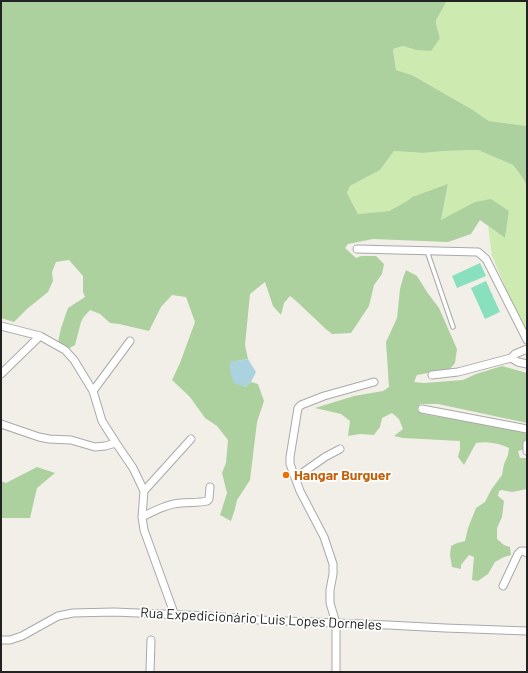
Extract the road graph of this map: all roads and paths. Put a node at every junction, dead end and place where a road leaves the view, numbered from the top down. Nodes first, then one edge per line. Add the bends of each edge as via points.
1 (357, 249) dead end
2 (427, 250) junction
3 (1, 326) edge
4 (453, 327) dead end
5 (40, 336) junction
6 (527, 340) edge
7 (130, 341) dead end
8 (527, 349) edge
9 (511, 358) junction
10 (527, 364) edge
11 (1, 374) edge
12 (432, 375) dead end
13 (374, 382) dead end
14 (93, 391) junction
15 (422, 409) dead end
16 (1, 424) edge
17 (527, 429) edge
18 (191, 439) dead end
19 (116, 443) junction
20 (527, 444) edge
21 (340, 449) dead end
22 (527, 452) edge
23 (296, 478) junction
24 (210, 487) dead end
25 (144, 491) junction
26 (142, 517) junction
27 (527, 553) edge
28 (503, 586) dead end
29 (174, 614) junction
30 (336, 623) junction
31 (527, 631) edge
32 (1, 640) edge
33 (151, 640) dead end
34 (150, 672) edge
35 (336, 672) edge

1 - 2 street
2 - 4 lane
2 - 6 street via 478,252 486,259
3 - 5 street
5 - 11 street
5 - 14 street via 70,355
7 - 14 street
8 - 9 street
9 - 10 street
9 - 12 street via 458,372
13 - 23 street via 324,396 298,408 290,458
14 - 19 street via 102,421
15 - 17 street
16 - 19 street via 39,437 71,440 95,447
18 - 25 street
19 - 25 street via 133,468
20 - 22 street
21 - 23 street
23 - 30 street via 324,537 333,564 330,603
24 - 26 street via 207,501 170,504
25 - 26 street
26 - 29 street via 144,530
27 - 28 street via 521,551 518,554
29 - 30 street, Rua Expedicionário Luis Lopes Dorneles
29 - 32 street, Rua Expedicionário Luis Lopes Dorneles via 73,613 58,616 22,636
30 - 31 street, Rua Expedicionário Luis Lopes Dorneles
30 - 35 street
33 - 34 street

